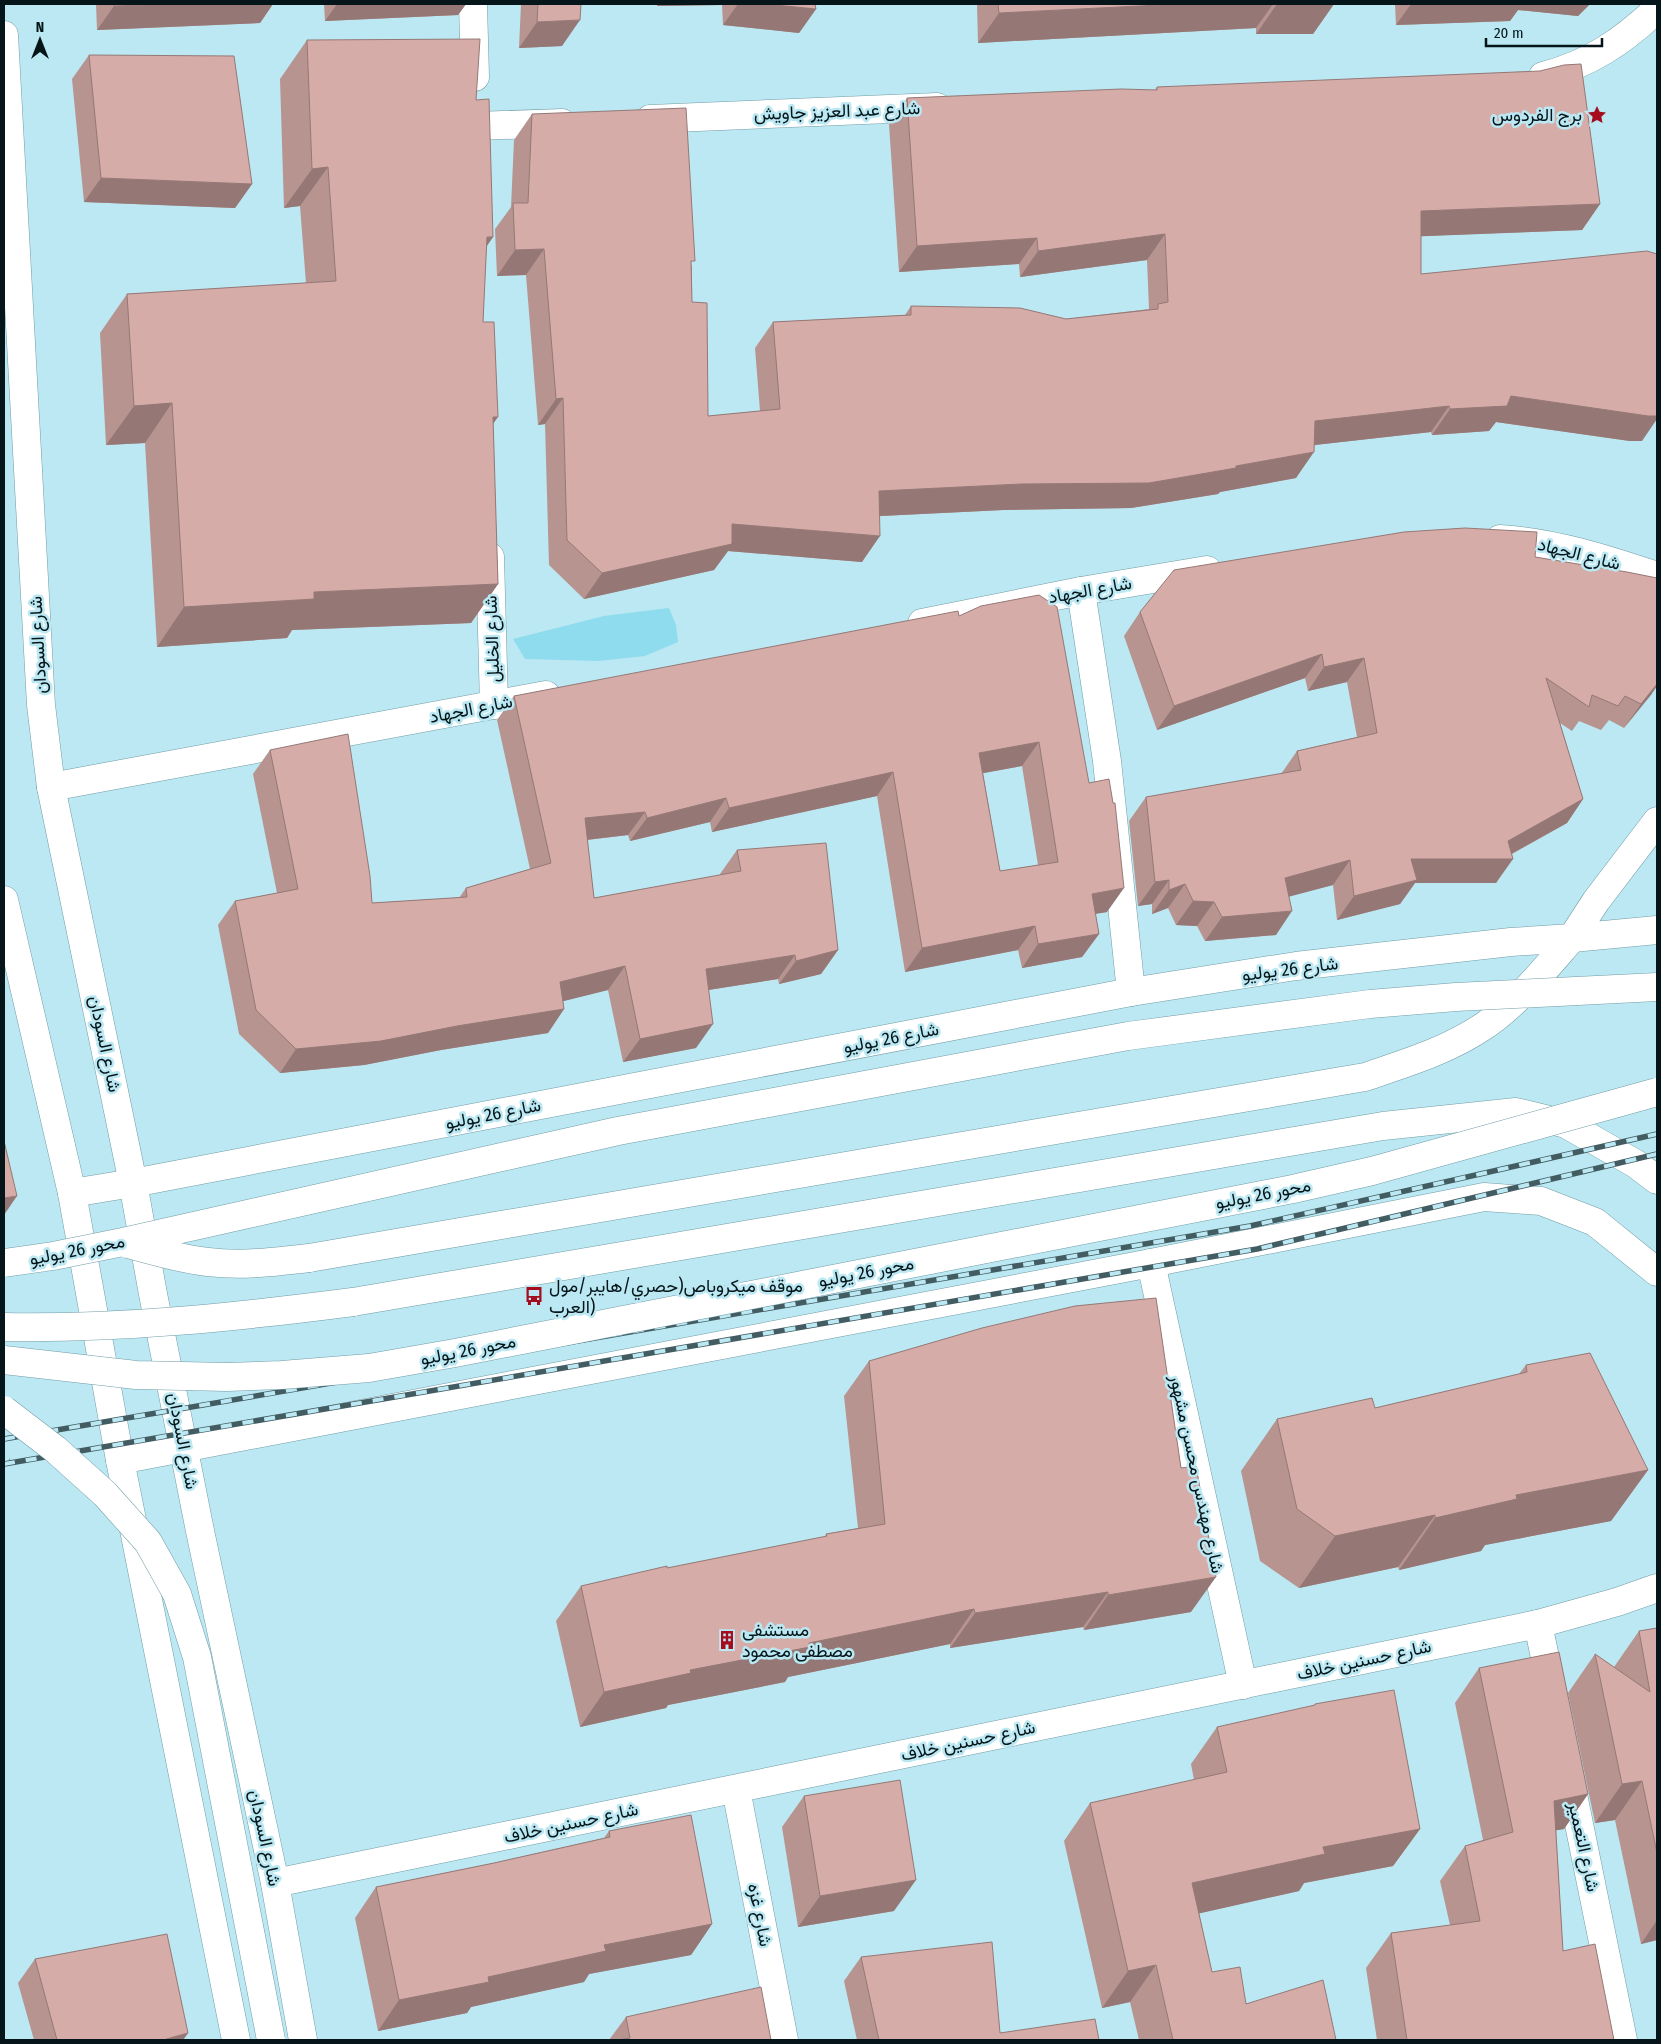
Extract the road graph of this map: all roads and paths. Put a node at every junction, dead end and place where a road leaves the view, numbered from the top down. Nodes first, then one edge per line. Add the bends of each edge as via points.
1 (473, 4) edge
2 (1657, 10) edge
3 (4, 35) edge
4 (1521, 81) edge
5 (964, 106) edge
6 (625, 120) edge
7 (586, 122) edge
8 (489, 535) edge
9 (1476, 538) edge
10 (1227, 566) edge
11 (1657, 576) edge
12 (1081, 591) junction
13 (898, 627) edge
14 (572, 690) edge
15 (494, 705) junction
16 (51, 787) junction
17 (1657, 821) edge
18 (4, 900) edge
19 (1657, 930) edge
20 (1572, 938) junction
21 (1657, 987) edge
22 (1131, 992) junction
23 (1657, 1092) edge
24 (1657, 1180) edge
25 (133, 1183) junction
26 (72, 1193) junction
27 (123, 1242) junction
28 (4, 1263) edge
29 (1151, 1263) junction
30 (1657, 1272) edge
31 (4, 1327) edge
32 (4, 1360) edge
33 (4, 1410) edge
34 (184, 1447) junction
35 (120, 1460) junction
36 (1657, 1588) edge
37 (1538, 1624) junction
38 (1243, 1684) junction
39 (1556, 1711) edge
40 (1564, 1750) edge
41 (736, 1789) junction
42 (275, 1883) junction
43 (236, 2040) edge
44 (271, 2040) edge
45 (303, 2040) edge
46 (784, 2040) edge
47 (1623, 2040) edge

1 - 7 main road via 476,136
2 - 4 main road via 1629,35 1596,56 1560,72
3 - 16 main road, شارع السودان via 41,705
5 - 6 main road, شارع عبد العزيز جاويش
8 - 15 main road, شارع الخليل
9 - 11 main road, شارع الجهاد via 1522,540 1595,555
10 - 12 main road, شارع الجهاد
12 - 13 main road, شارع الجهاد
12 - 22 main road via 1107,761
14 - 15 main road, شارع الجهاد
15 - 16 main road, شارع الجهاد
16 - 25 main road, شارع السودان
17 - 20 main road
18 - 26 main road
19 - 20 main road, شارع 26 يوليو
20 - 22 main road, شارع 26 يوليو via 1296,966
20 - 27 main road, bridge via 1527,990 1484,1026 1428,1056 1365,1077 309,1258 238,1264 208,1262
21 - 27 main road, محور 26 يوليو, bridge via 1370,1004 1128,1036 618,1131
22 - 25 main road, شارع 26 يوليو
23 - 32 main road, محور 26 يوليو, bridge via 1372,1171 1293,1189 369,1368 282,1375 136,1375
24 - 31 main road, bridge via 1636,1164 1566,1124 1516,1112 1383,1126 353,1302 230,1318 58,1328
25 - 26 main road, شارع 26 يوليو
25 - 34 main road, شارع السودان
26 - 35 main road
27 - 28 main road, محور 26 يوليو, bridge
29 - 30 main road via 1484,1196 1541,1201 1595,1222
29 - 34 main road
29 - 38 main road, شارع مهندس محسن مشهور
33 - 44 main road, bridge via 55,1449 105,1494 148,1542 177,1594 197,1657
34 - 35 main road
34 - 42 main road, شارع السودان
35 - 43 main road
36 - 37 main road, شارع حسنين خلاف
37 - 38 main road, شارع حسنين خلاف
37 - 39 main road
38 - 41 main road, شارع حسنين خلاف
40 - 47 main road, شارع التعمير
41 - 42 main road, شارع حسنين خلاف
41 - 46 main road, شارع غزه
42 - 45 main road, شارع السودان

